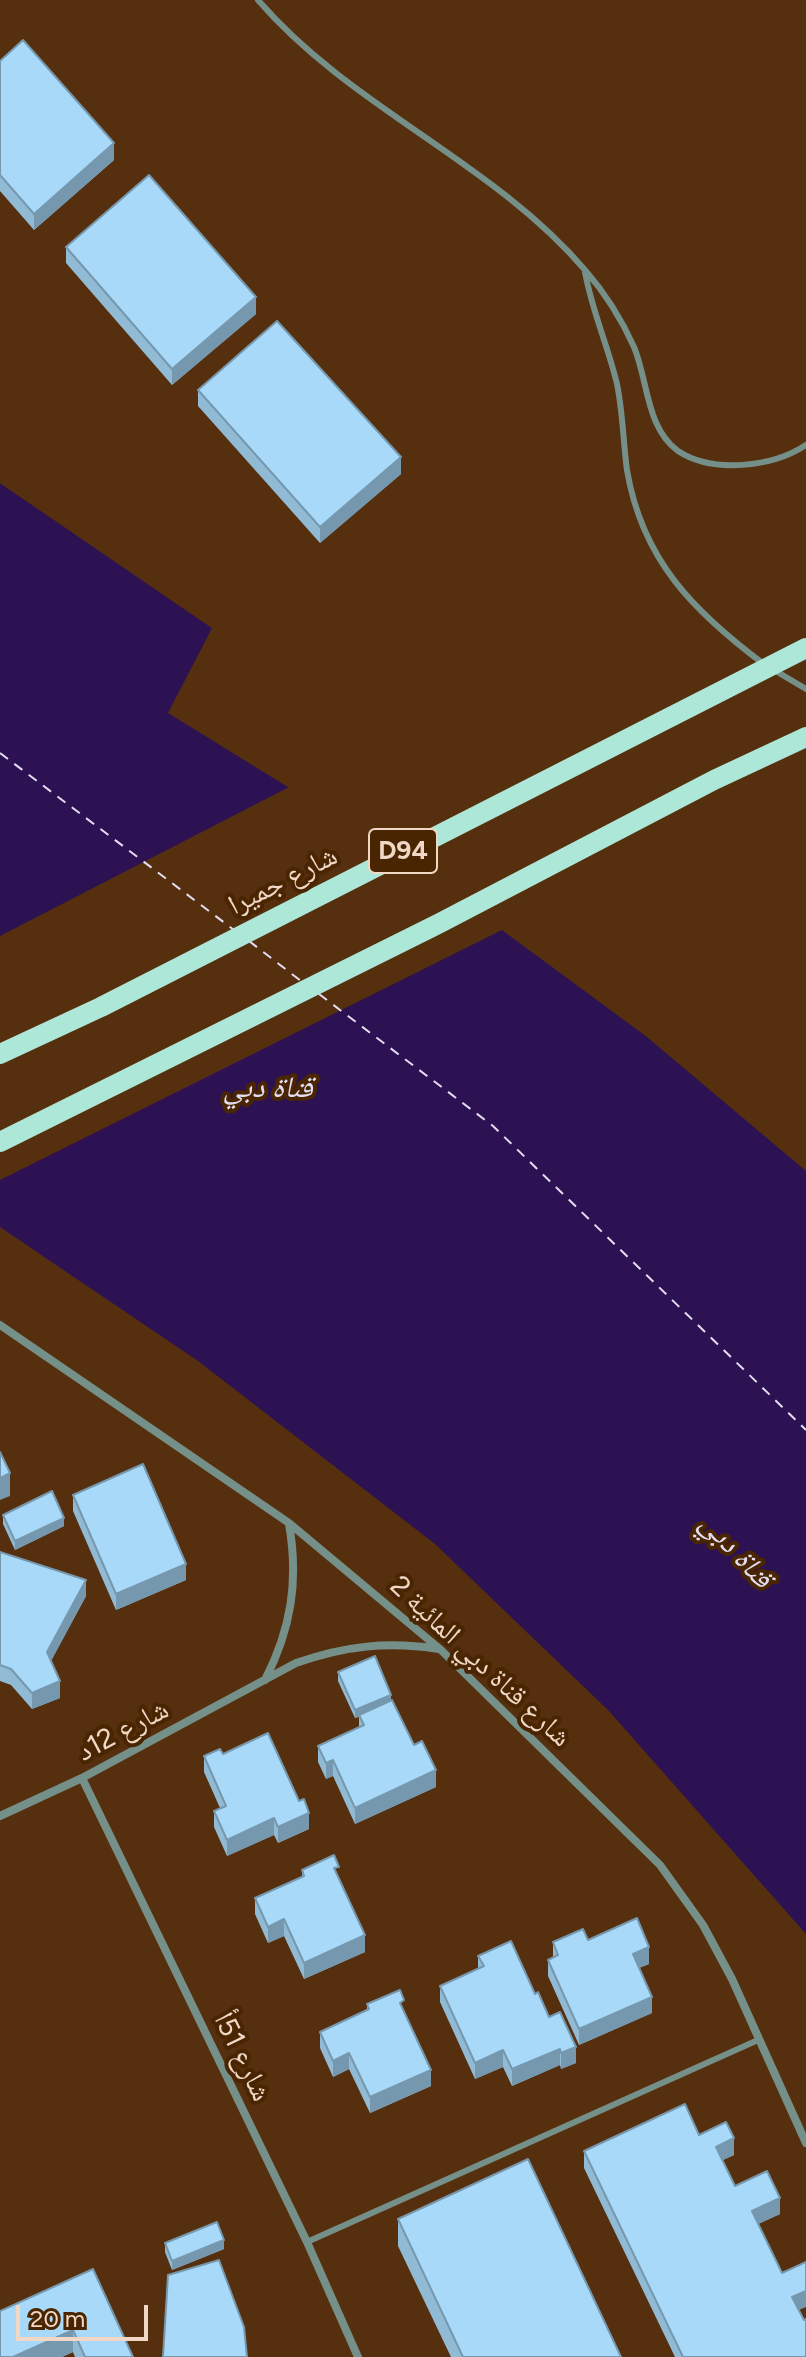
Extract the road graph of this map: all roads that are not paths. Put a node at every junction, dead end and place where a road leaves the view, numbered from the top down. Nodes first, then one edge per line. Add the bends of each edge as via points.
1 (258, 0) edge
2 (584, 269) junction
3 (806, 445) edge
4 (806, 648) edge
5 (806, 689) edge
6 (806, 737) edge
7 (0, 1054) edge
8 (0, 1142) edge
9 (0, 1325) edge
10 (289, 1523) junction
11 (441, 1650) junction
12 (264, 1681) junction
13 (82, 1778) junction
14 (0, 1816) edge
15 (758, 2040) junction
16 (806, 2143) edge
17 (307, 2242) junction
18 (358, 2357) edge

1 - 2 lane via 326,66 521,205
2 - 3 lane via 621,321 643,370 656,424 679,451 708,462 738,465 767,461
2 - 5 lane via 616,382 636,507 663,567 688,601 725,635
4 - 7 main road, شارع جميرا / D94
6 - 8 main road
9 - 10 street, شارع قناة دبي المائية 2
10 - 11 street, شارع قناة دبي المائية 2
10 - 12 street via 295,1589 280,1651
11 - 12 street, شارع 12د via 404,1644 343,1648 296,1663
11 - 15 street, شارع قناة دبي المائية 2 via 660,1865 703,1925
12 - 13 street, شارع 12د
13 - 14 street, شارع 12د
13 - 17 street, شارع 51أ
15 - 16 street, شارع قناة دبي المائية 2
15 - 17 lane
17 - 18 street, شارع 51أ

